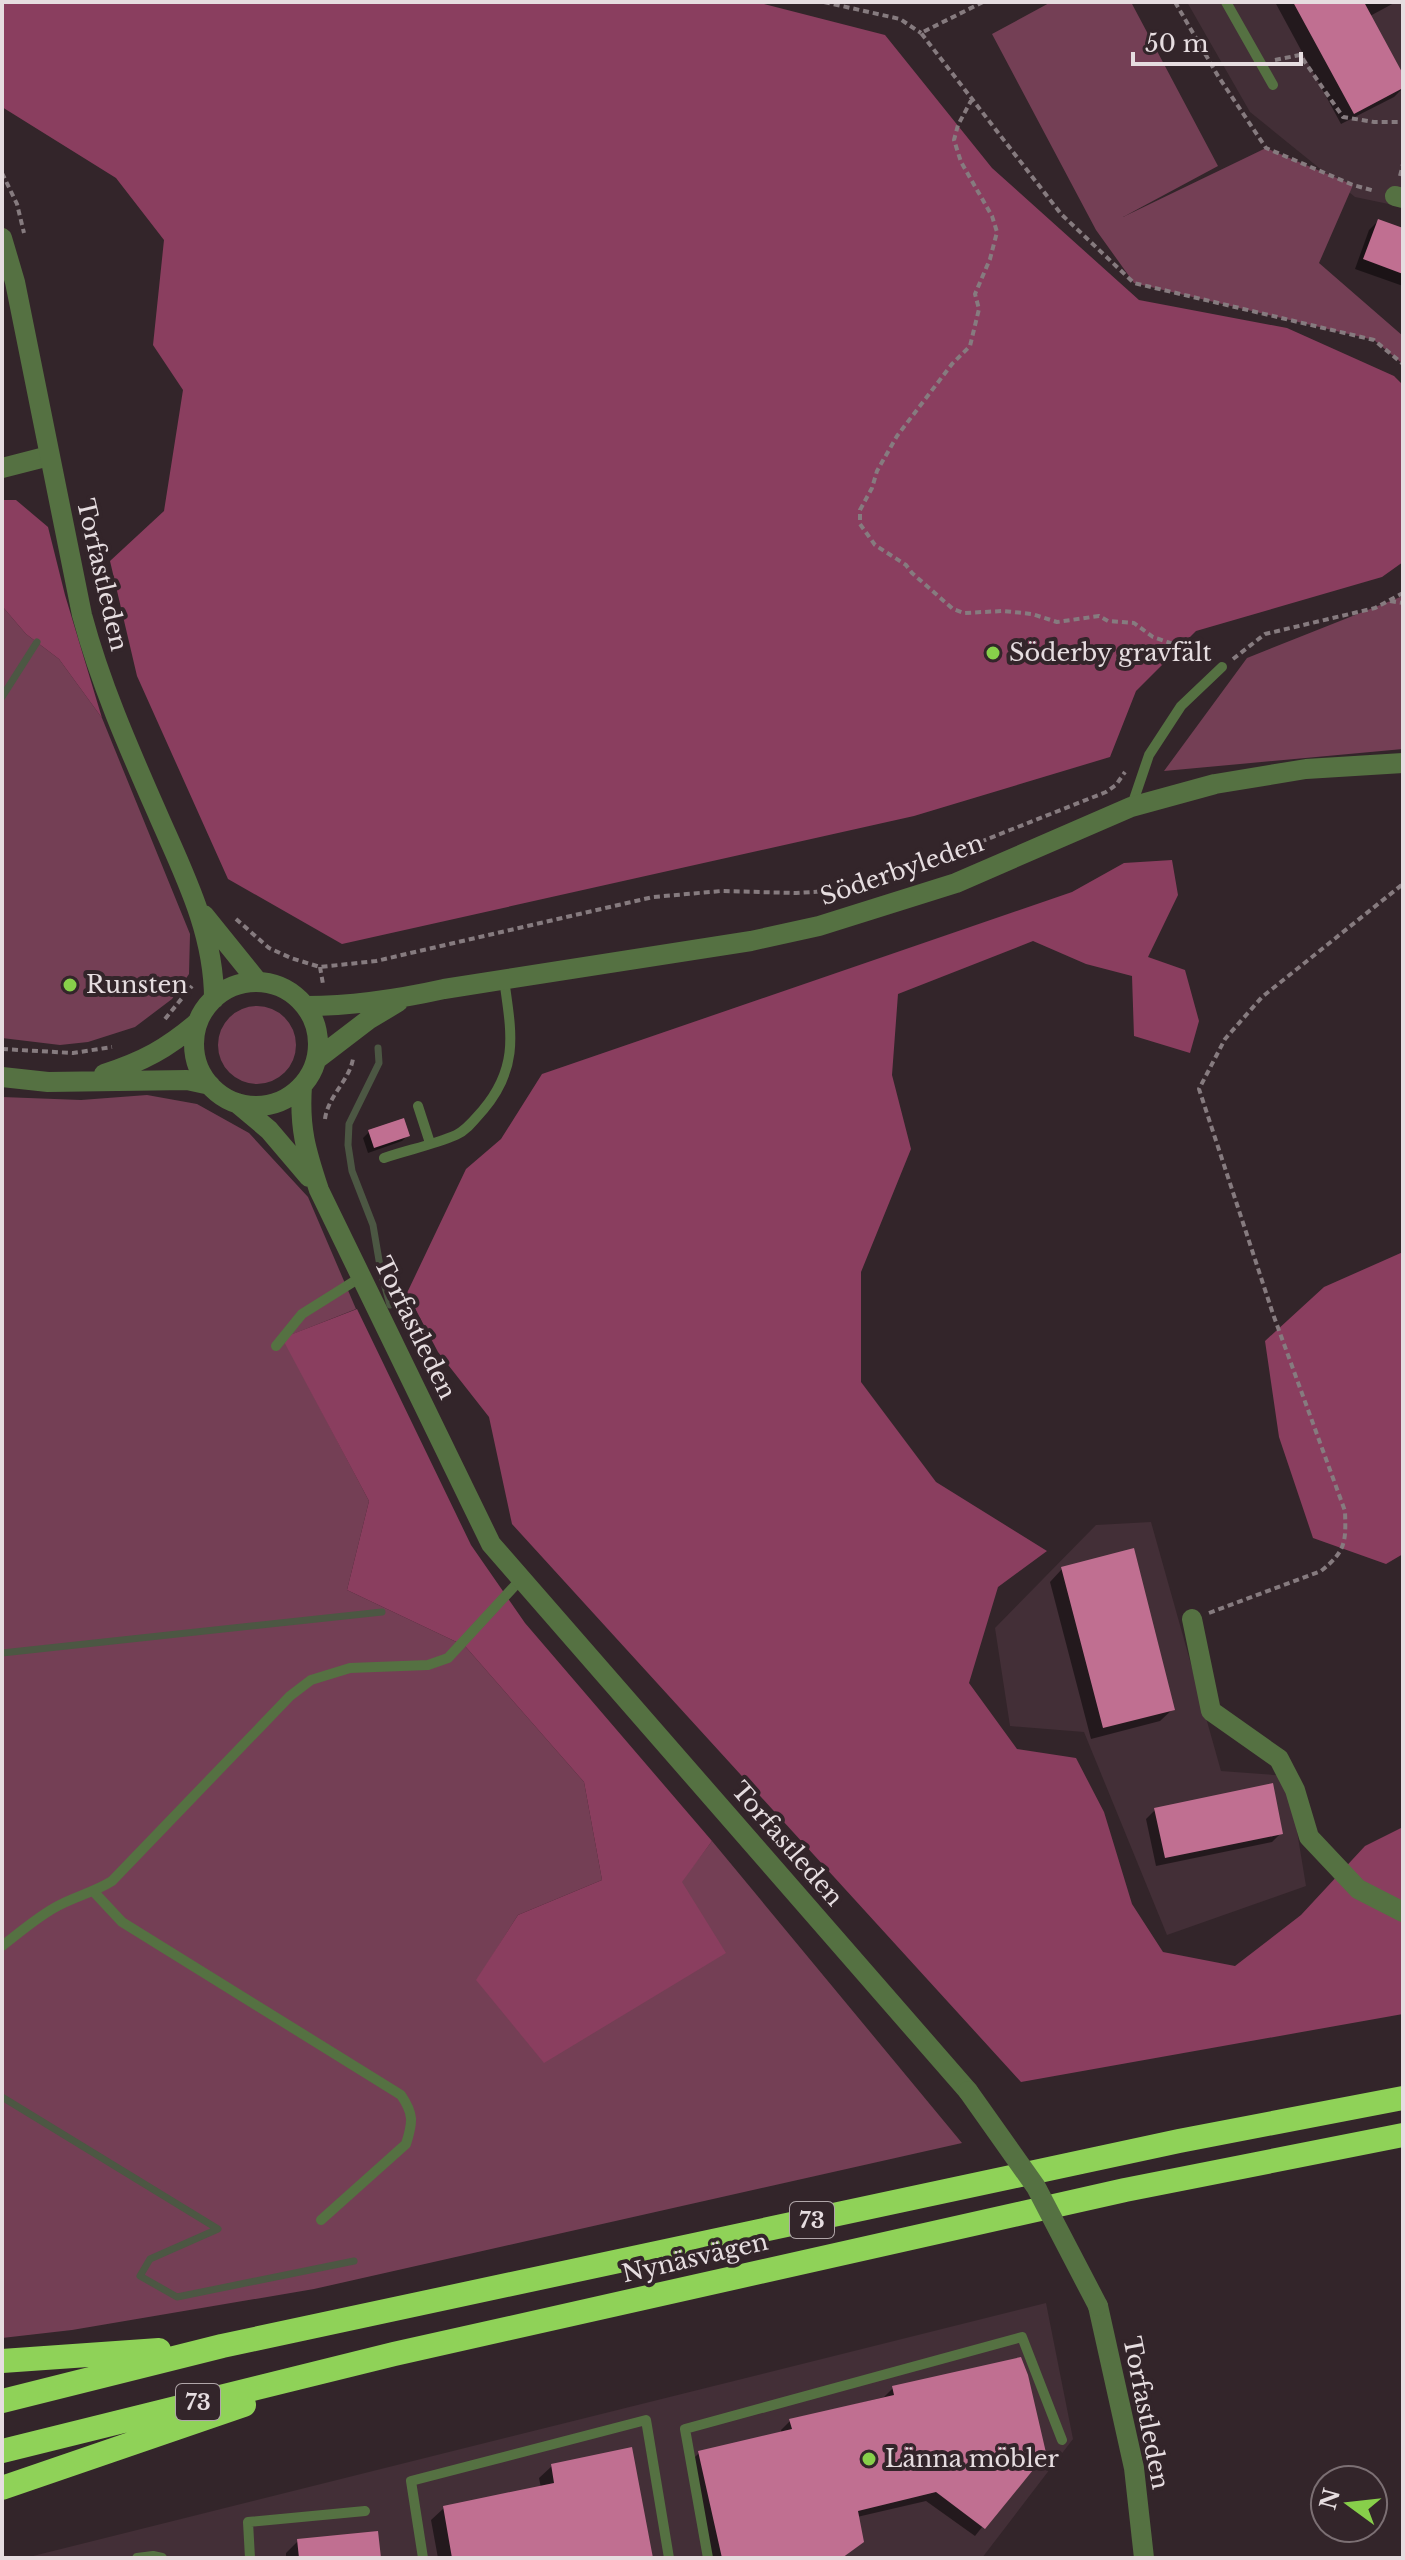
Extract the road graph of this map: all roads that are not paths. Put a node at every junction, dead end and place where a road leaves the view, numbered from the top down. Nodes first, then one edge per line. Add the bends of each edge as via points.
1 (1226, 2) edge
2 (1273, 85) dead end
3 (2, 238) edge
4 (49, 456) junction
5 (2, 468) edge
6 (1222, 667) road end
7 (1403, 763) edge
8 (1131, 807) junction
9 (199, 909) junction
10 (504, 979) junction
11 (258, 982) junction
12 (409, 997) junction
13 (214, 999) junction
14 (306, 1006) junction
15 (198, 1022) junction
16 (317, 1059) junction
17 (2, 1077) edge
18 (85, 1081) junction
19 (210, 1085) junction
20 (302, 1086) junction
21 (237, 1103) junction
22 (418, 1106) dead end
23 (430, 1143) junction
24 (384, 1158) dead end
25 (319, 1190) junction
26 (361, 1277) junction
27 (276, 1346) dead end
28 (521, 1579) junction
29 (1192, 1619) road end
30 (94, 1892) junction
31 (1403, 1912) edge
32 (2, 1946) edge
33 (1403, 2098) edge
34 (1403, 2135) edge
35 (321, 2220) dead end
36 (222, 2346) junction
37 (394, 2354) junction
38 (2, 2361) edge
39 (2, 2401) edge
40 (1062, 2440) dead end
41 (2, 2451) edge
42 (2, 2488) edge
43 (365, 2511) dead end
44 (137, 2558) edge
45 (162, 2558) edge
46 (250, 2558) edge
47 (423, 2558) edge
48 (669, 2558) edge
49 (708, 2558) edge
50 (1144, 2558) edge

1 - 2 lane
3 - 4 street, Torfastleden
4 - 5 street
4 - 9 street, Torfastleden via 95,665
6 - 8 lane via 1181,706 1149,755
7 - 8 street, Söderbyleden via 1306,769 1215,784
8 - 10 street, Söderbyleden via 956,883 819,926
9 - 11 street, Torfastleden
9 - 13 street, Torfastleden via 214,971
10 - 12 street, Söderbyleden
10 - 23 lane via 510,1028 504,1079 473,1122 458,1134
11 - 13 street via 242,983
11 - 14 street via 293,993
12 - 14 street, Söderbyleden
12 - 16 street, Söderbyleden
13 - 15 street
14 - 16 street via 319,1041
15 - 18 street via 140,1062
15 - 19 street via 195,1055
16 - 20 street
17 - 18 street
18 - 19 street via 165,1079
19 - 21 street
20 - 21 street via 280,1102
20 - 25 street, Torfastleden via 303,1141
21 - 25 street, Torfastleden via 269,1130
22 - 23 lane
23 - 24 lane
25 - 26 street, Torfastleden
26 - 27 lane via 302,1314
26 - 28 street, Torfastleden via 491,1544
28 - 30 lane via 448,1658 428,1665 350,1668 311,1680 112,1881
28 - 50 street, Torfastleden, bridge via 968,2091 1036,2187 1098,2306 1134,2468
29 - 31 street via 1211,1711 1279,1759 1309,1837 1358,1889
30 - 32 lane via 53,1908
30 - 35 lane via 122,1922 401,2095 411,2109 406,2144
33 - 36 highway, Nynäsvägen / 73
34 - 37 highway, Nynäsvägen / 73 via 1125,2190
36 - 38 highway
36 - 39 highway, Nynäsvägen / 73
37 - 41 highway, Nynäsvägen / 73
37 - 42 highway
40 - 49 lane via 1022,2337 685,2429
43 - 46 lane via 248,2522
44 - 45 lane
47 - 48 lane via 411,2481 646,2420

